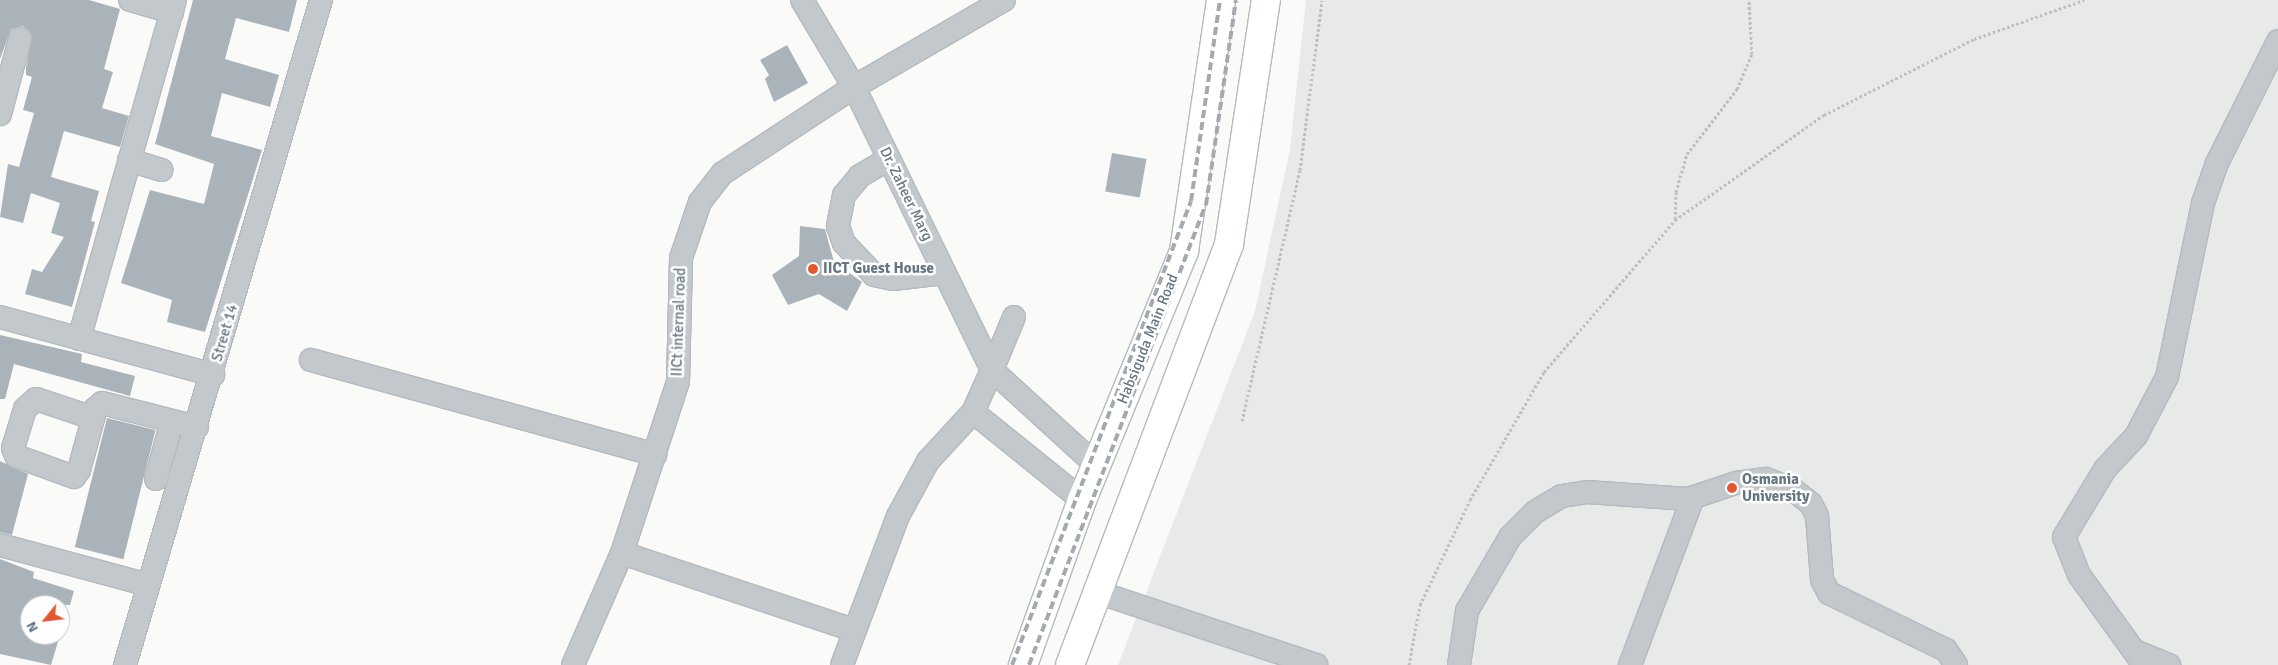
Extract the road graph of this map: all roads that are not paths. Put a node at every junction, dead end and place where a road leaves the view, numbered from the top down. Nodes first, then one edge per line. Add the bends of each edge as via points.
1 (130, 0) edge
2 (321, 0) edge
3 (802, 0) edge
4 (1004, 0) edge
5 (1221, 0) edge
6 (1266, 0) edge
7 (173, 6) edge
8 (20, 39) dead end
9 (2278, 41) edge
10 (854, 87) junction
11 (0, 114) edge
12 (889, 159) junction
13 (129, 160) junction
14 (162, 170) dead end
15 (1191, 204) junction
16 (1234, 213) junction
17 (945, 273) junction
18 (0, 317) edge
19 (1014, 317) dead end
20 (79, 339) junction
21 (311, 360) dead end
22 (992, 370) junction
23 (213, 375) junction
24 (973, 412) junction
25 (93, 418) dead end
26 (172, 421) junction
27 (197, 427) junction
28 (655, 455) junction
29 (1097, 466) junction
30 (156, 479) dead end
31 (1693, 497) junction
32 (1082, 500) junction
33 (0, 545) edge
34 (622, 553) junction
35 (148, 585) junction
36 (1097, 592) junction
37 (854, 630) junction
38 (2141, 659) edge
39 (125, 665) edge
40 (573, 665) edge
41 (842, 665) edge
42 (1022, 665) edge
43 (1070, 665) edge
44 (1316, 665) edge
45 (1459, 665) edge
46 (1630, 665) edge
47 (1956, 665) edge
48 (2168, 665) edge

1 - 7 street
2 - 23 street, Street 14
3 - 10 street, Dr. Zaheer Marg
4 - 10 street
5 - 15 main road, Habsiguda Main Road
6 - 16 main road
7 - 13 street
8 - 11 street
9 - 38 street via 2217,163 2204,203 2167,377 2136,436 2105,469 2064,536 2079,575
10 - 12 street, Dr. Zaheer Marg
10 - 28 street, IICt internal road via 723,173 700,202 681,258 678,382
12 - 17 street, Dr. Zaheer Marg
12 - 17 street via 860,176 844,195 838,226 844,243 874,275 892,279
13 - 14 street
13 - 20 street
15 - 16 main road
15 - 29 main road, Habsiguda Main Road via 1184,251
16 - 36 main road via 1229,244
17 - 22 street, Dr. Zaheer Marg
18 - 20 street
19 - 22 street
20 - 23 street
21 - 28 street
22 - 24 street
22 - 29 street
23 - 27 street, Street 14
24 - 32 street
24 - 37 street via 928,461 898,516
25 - 26 street via 102,403
26 - 27 street
26 - 30 street
27 - 35 street, Street 14
28 - 34 street, IICt internal road
29 - 32 main road, Habsiguda Main Road
31 - 45 street via 1659,500 1587,492 1562,496 1535,512 1510,538 1467,610
31 - 46 street
31 - 47 street via 1736,483 1766,479 1792,489 1811,504 1817,516 1822,580 1829,593 1946,650
32 - 42 main road, Habsiguda Main Road
33 - 35 street
34 - 37 street
34 - 40 street, IICt internal road
35 - 39 street, Street 14
36 - 43 main road
36 - 44 street
37 - 41 street
38 - 48 street

